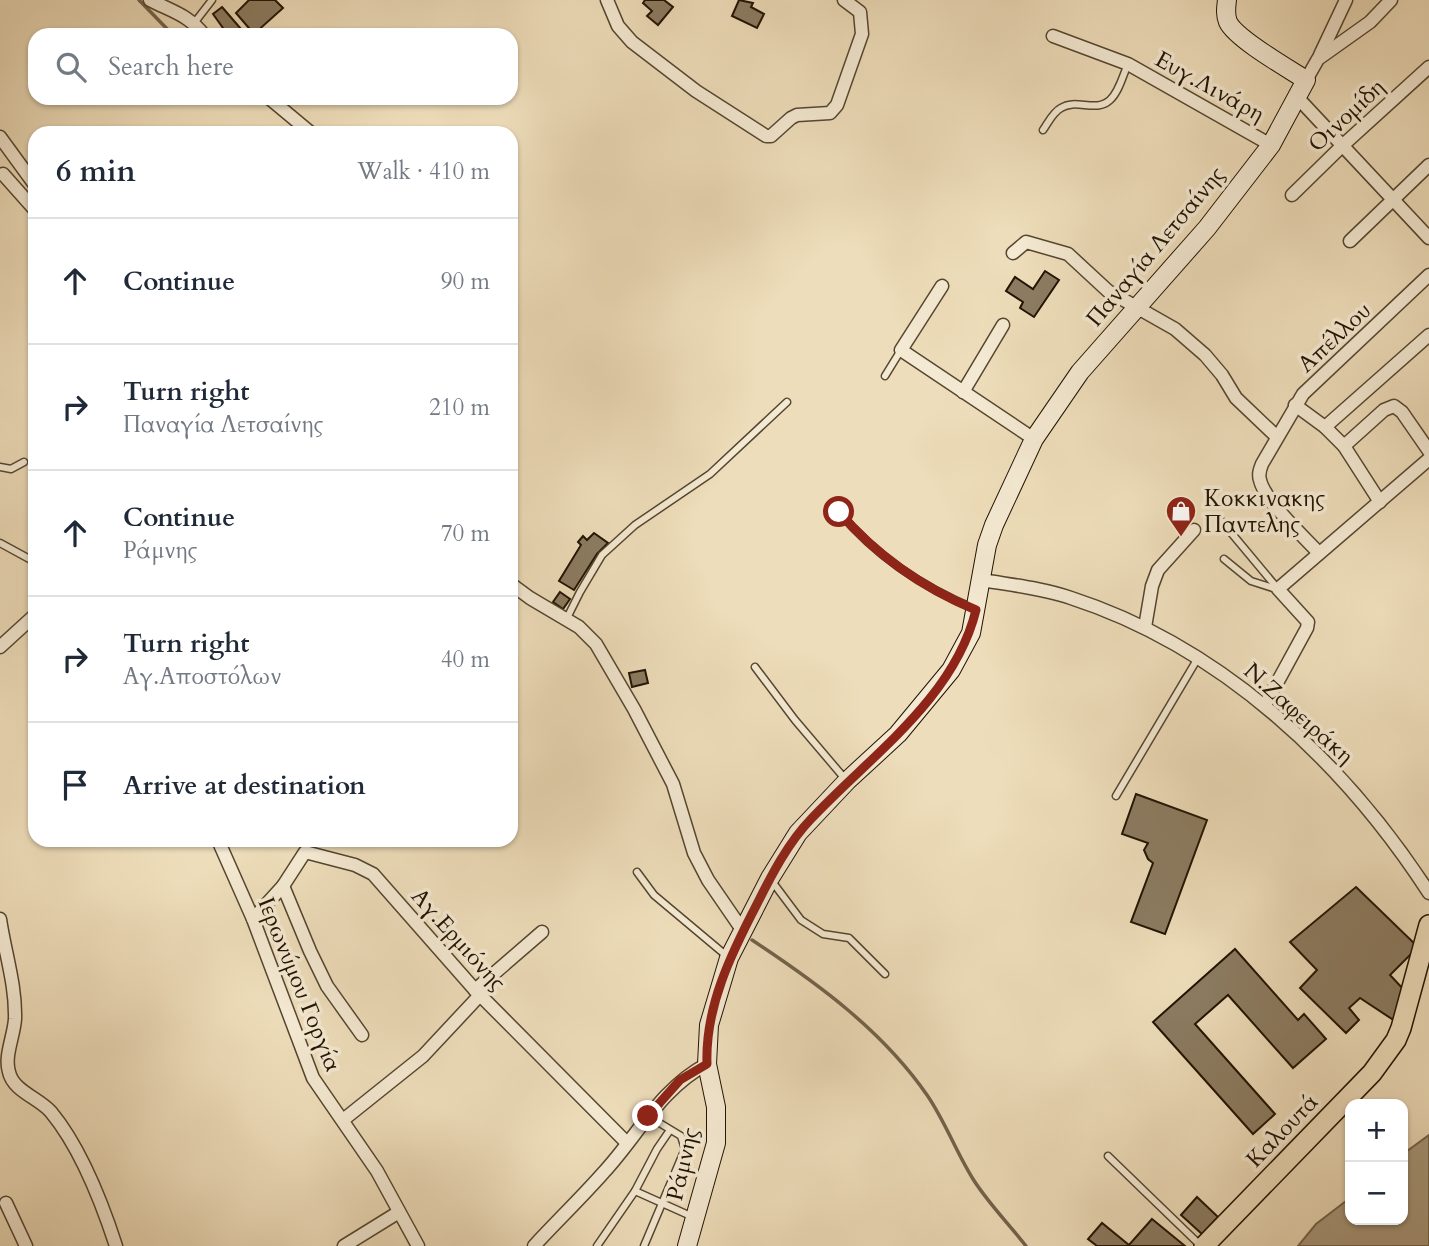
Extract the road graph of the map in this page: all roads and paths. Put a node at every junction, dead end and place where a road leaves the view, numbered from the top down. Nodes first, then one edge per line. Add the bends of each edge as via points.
1 (150, 0) edge
2 (212, 0) edge
3 (607, 0) edge
4 (844, 0) edge
5 (1227, 0) edge
6 (1346, 0) edge
7 (1391, 0) edge
8 (195, 22) junction
9 (199, 28) edge
10 (1053, 36) dead end
11 (1318, 59) junction
12 (1128, 64) junction
13 (1429, 67) edge
14 (1306, 80) junction
15 (1297, 97) junction
16 (277, 105) edge
17 (303, 126) edge
18 (1043, 130) dead end
19 (0, 137) edge
20 (1271, 145) junction
21 (1342, 146) junction
22 (1429, 165) edge
23 (3, 174) dead end
24 (28, 175) edge
25 (1292, 195) dead end
26 (1392, 198) junction
27 (28, 202) edge
28 (1429, 238) edge
29 (1350, 241) dead end
30 (1013, 253) dead end
31 (1429, 275) edge
32 (942, 286) dead end
33 (1136, 307) junction
34 (1003, 325) dead end
35 (1429, 335) edge
36 (901, 350) junction
37 (885, 376) dead end
38 (963, 392) junction
39 (787, 402) dead end
40 (1295, 405) junction
41 (1325, 427) junction
42 (1277, 438) junction
43 (1034, 439) junction
44 (1344, 446) junction
45 (1429, 451) edge
46 (1429, 458) edge
47 (24, 462) dead end
48 (0, 467) edge
49 (1380, 502) junction
50 (839, 512) dead end
51 (1218, 517) dead end
52 (1194, 530) dead end
53 (0, 543) edge
54 (1319, 554) junction
55 (28, 558) edge
56 (1224, 559) dead end
57 (982, 580) junction
58 (518, 589) edge
59 (1278, 589) junction
60 (976, 610) junction
61 (566, 620) junction
62 (28, 621) edge
63 (1144, 627) junction
64 (0, 647) edge
65 (1198, 659) junction
66 (755, 667) dead end
67 (1265, 705) junction
68 (847, 781) junction
69 (1116, 796) dead end
70 (221, 847) edge
71 (637, 872) dead end
72 (770, 878) junction
73 (283, 886) junction
74 (1429, 892) edge
75 (0, 919) edge
76 (253, 919) junction
77 (1429, 925) edge
78 (743, 931) junction
79 (542, 932) dead end
80 (729, 958) junction
81 (885, 974) dead end
82 (478, 992) junction
83 (362, 1035) dead end
84 (707, 1064) junction
85 (648, 1116) junction
86 (343, 1120) junction
87 (670, 1129) junction
88 (627, 1143) junction
89 (1108, 1156) dead end
90 (635, 1191) junction
91 (6, 1203) dead end
92 (660, 1203) junction
93 (399, 1212) junction
94 (695, 1217) junction
95 (26, 1246) edge
96 (117, 1246) edge
97 (344, 1246) edge
98 (418, 1246) edge
99 (534, 1246) edge
100 (597, 1246) edge
101 (644, 1246) edge
102 (687, 1246) edge
103 (1203, 1246) edge

1 - 8 street
2 - 8 lane
3 - 4 street via 618,26 632,42 766,136 790,118 830,113 837,105 862,34 860,12
5 - 14 main road via 1231,27
6 - 11 street
7 - 11 street via 1370,22
8 - 9 street
10 - 12 street, Ευγ.Λινάρη
11 - 14 street
12 - 18 lane via 1110,101 1062,107
12 - 20 street, Ευγ.Λινάρη
13 - 21 street, Οινομίδη
14 - 15 main road, Παναγία Λετσαίνης
15 - 20 main road, Παναγία Λετσαίνης
15 - 21 street
16 - 17 street
19 - 24 street
20 - 33 main road, Παναγία Λετσαίνης via 1207,228
21 - 25 street, Οινομίδη
21 - 26 street
22 - 26 street
23 - 27 street
26 - 28 street
26 - 29 street
30 - 33 street via 1026,242 1068,254 1108,291
31 - 40 street, Απέλλου
32 - 36 street
33 - 42 street via 1175,329 1205,355 1236,398
33 - 43 main road, Παναγία Λετσαίνης via 1080,372
34 - 38 street
35 - 41 street
36 - 37 lane
36 - 38 street
38 - 43 street
39 - 61 lane via 710,474 635,525 603,555
40 - 41 street
40 - 42 street, Απέλλου
41 - 44 street
42 - 54 street, Απέλλου via 1262,464 1259,480
43 - 57 main road, Παναγία Λετσαίνης via 994,525
44 - 45 street via 1390,406 1398,408
44 - 49 street
46 - 49 street
47 - 48 lane via 10,469
49 - 54 street
50 - 60 lane via 874,549 911,576
51 - 59 lane
52 - 63 street via 1158,570
53 - 55 lane
54 - 59 street
56 - 59 lane via 1251,581
57 - 60 main road, Παναγία Λετσαίνης
57 - 63 street, Ν.Ζαφειράκη via 1067,596
58 - 61 street
59 - 67 street via 1308,622
60 - 68 main road, Παναγία Λετσαίνης via 964,649 946,678 898,734
61 - 78 street via 596,644 634,709 673,784 694,853
62 - 64 street
63 - 65 street, Ν.Ζαφειράκη
65 - 67 street, Ν.Ζαφειράκη
65 - 69 lane
66 - 68 lane
67 - 74 street, Ν.Ζαφειράκη via 1363,802
68 - 72 main road, Παναγία Λετσαίνης via 798,833
70 - 76 street, Ιερωνύμου Γοργία
71 - 80 lane via 654,895
72 - 78 main road, Παναγία Λετσαίνης
72 - 81 lane via 801,920 823,934 849,938
73 - 76 street, Αγ.Ερμιόνης
73 - 82 street, Αγ.Ερμιόνης via 305,852 373,874
73 - 83 street via 327,986
75 - 96 street via 13,981 15,1020 9,1074 50,1111 64,1131
76 - 86 street, Ιερωνύμου Γοργία via 313,1078
77 - 103 main road, Καλουτά via 1401,1028 1385,1056
78 - 80 main road, Ράμνης
79 - 82 street
80 - 84 main road, Ράμνης via 709,1025
82 - 86 street via 423,1056
82 - 88 street, Αγ.Ερμιόνης
84 - 85 street via 680,1080
84 - 94 main road, Ράμνης via 717,1130
85 - 87 lane
85 - 88 street
86 - 93 street, Ιερωνύμου Γοργία
87 - 90 lane
87 - 92 lane via 681,1136 685,1149
88 - 99 street
89 - 103 lane
90 - 92 lane
90 - 100 lane
91 - 95 street
92 - 94 lane
92 - 101 lane
93 - 97 street
93 - 98 street, Ιερωνύμου Γοργία
94 - 102 main road, Ράμνης

